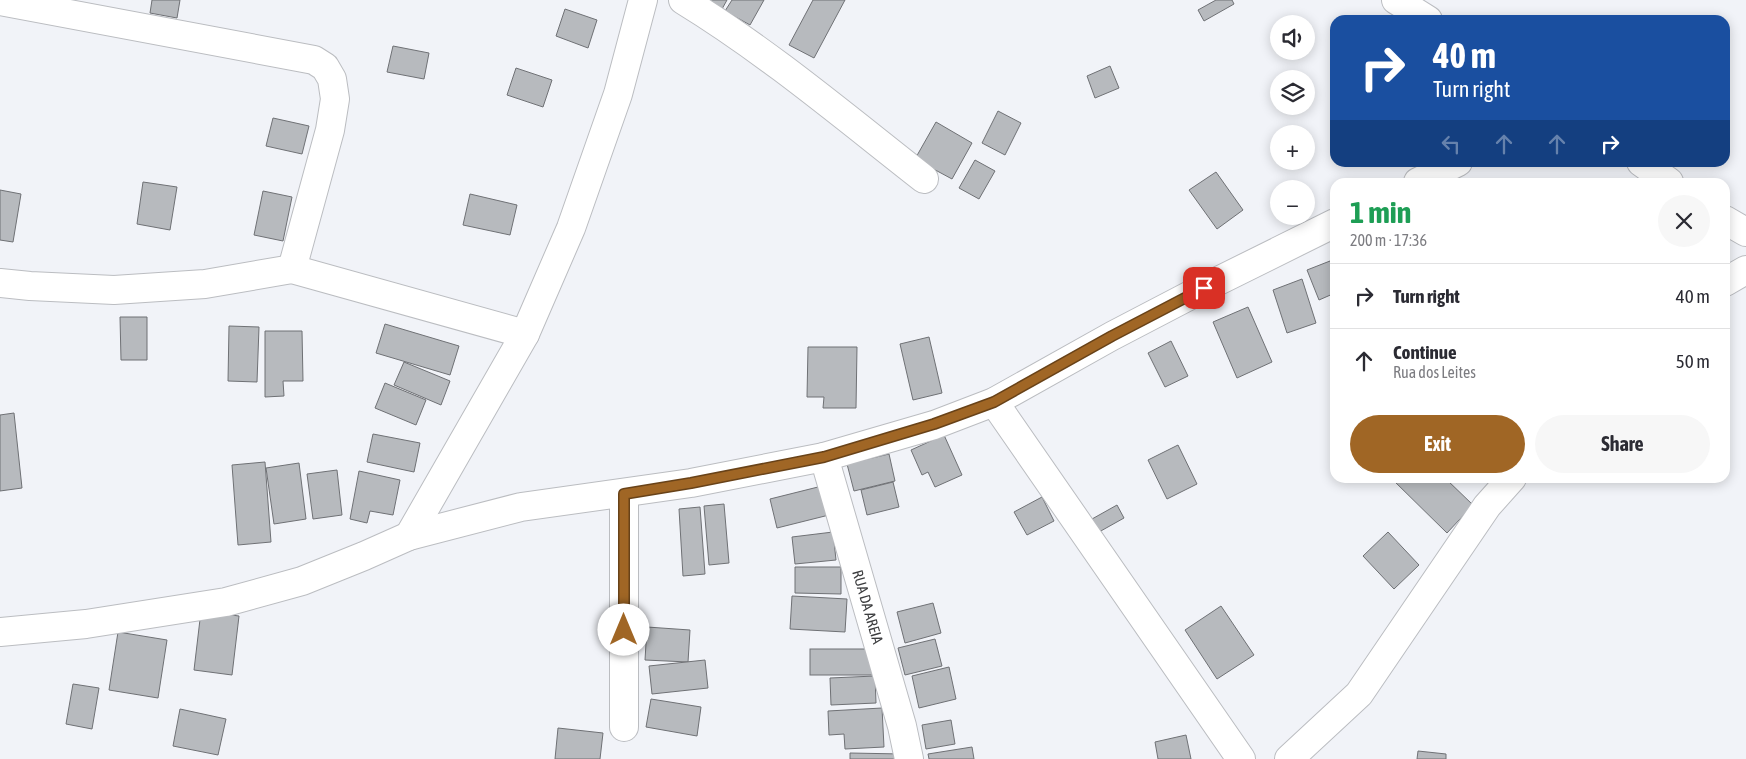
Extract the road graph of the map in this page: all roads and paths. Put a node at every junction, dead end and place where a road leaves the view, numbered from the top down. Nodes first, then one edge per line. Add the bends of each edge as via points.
1 (644, 0) edge
2 (683, 0) edge
3 (1396, 0) edge
4 (0, 1) edge
5 (1420, 15) edge
6 (1448, 167) edge
7 (1648, 167) edge
8 (1426, 178) edge
9 (1663, 178) edge
10 (924, 179) dead end
11 (1730, 223) edge
12 (1330, 225) edge
13 (1746, 232) edge
14 (292, 270) junction
15 (1746, 270) edge
16 (1730, 279) edge
17 (0, 283) edge
18 (525, 334) junction
19 (994, 402) junction
20 (824, 457) junction
21 (1508, 483) edge
22 (624, 494) junction
23 (409, 536) junction
24 (0, 632) edge
25 (624, 727) dead end
26 (909, 759) edge
27 (1241, 759) edge
28 (1289, 759) edge

1 - 18 street via 618,94 571,228
2 - 10 street via 797,79
3 - 5 street
4 - 14 street via 314,60 325,67 332,79 335,99 330,130
6 - 8 street
7 - 9 street
11 - 13 street
12 - 19 street via 1112,336
14 - 17 street via 205,284 114,290
14 - 18 street
15 - 16 street
18 - 23 street
19 - 20 street
19 - 27 street
20 - 22 street
20 - 26 street, RUA DA AREIA
21 - 28 street via 1487,506 1359,694
22 - 23 street via 521,507
22 - 25 street
23 - 24 street via 302,581 226,602 86,624

